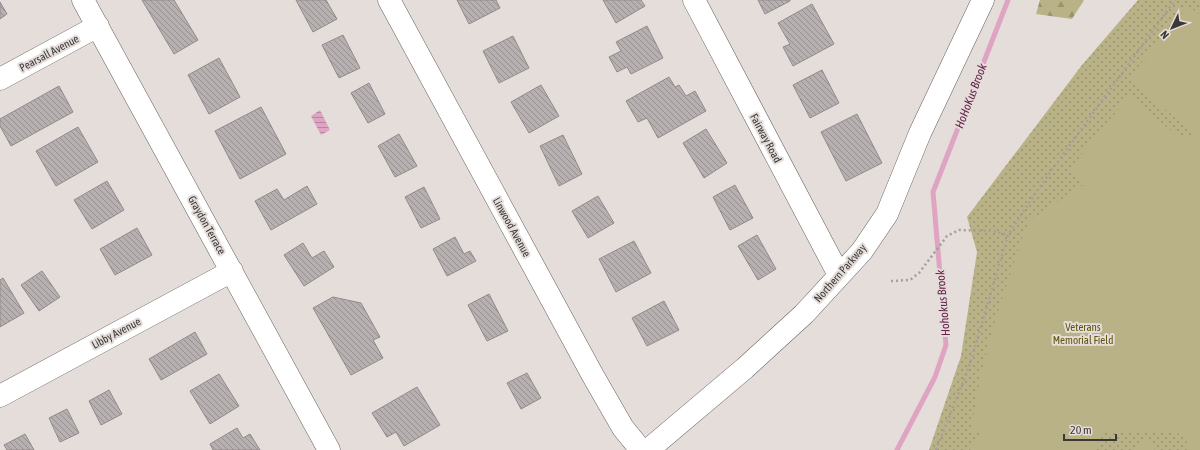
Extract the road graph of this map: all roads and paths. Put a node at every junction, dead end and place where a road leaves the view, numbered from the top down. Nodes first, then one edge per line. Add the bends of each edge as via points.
1 (83, 0) edge
2 (389, 0) edge
3 (694, 0) edge
4 (983, 0) edge
5 (1175, 0) edge
6 (98, 26) junction
7 (0, 79) edge
8 (1008, 235) junction
9 (232, 271) junction
10 (839, 275) junction
11 (891, 281) dead end
12 (0, 396) edge
13 (329, 450) edge
14 (640, 450) edge
15 (648, 450) edge
16 (936, 450) edge

1 - 6 street, Graydon Terrace
2 - 14 street, Linwood Avenue via 596,380 623,428
3 - 10 street, Fairway Road
4 - 10 street, Northern Parkway via 920,133 887,214 862,251
5 - 8 path via 1036,192
6 - 7 street, Pearsall Avenue
6 - 9 street, Graydon Terrace
8 - 11 path via 994,231 959,230 948,236 910,280
8 - 16 path via 969,367
9 - 12 street, Libby Avenue
9 - 13 street, Graydon Terrace
10 - 15 street, Northern Parkway via 804,314

